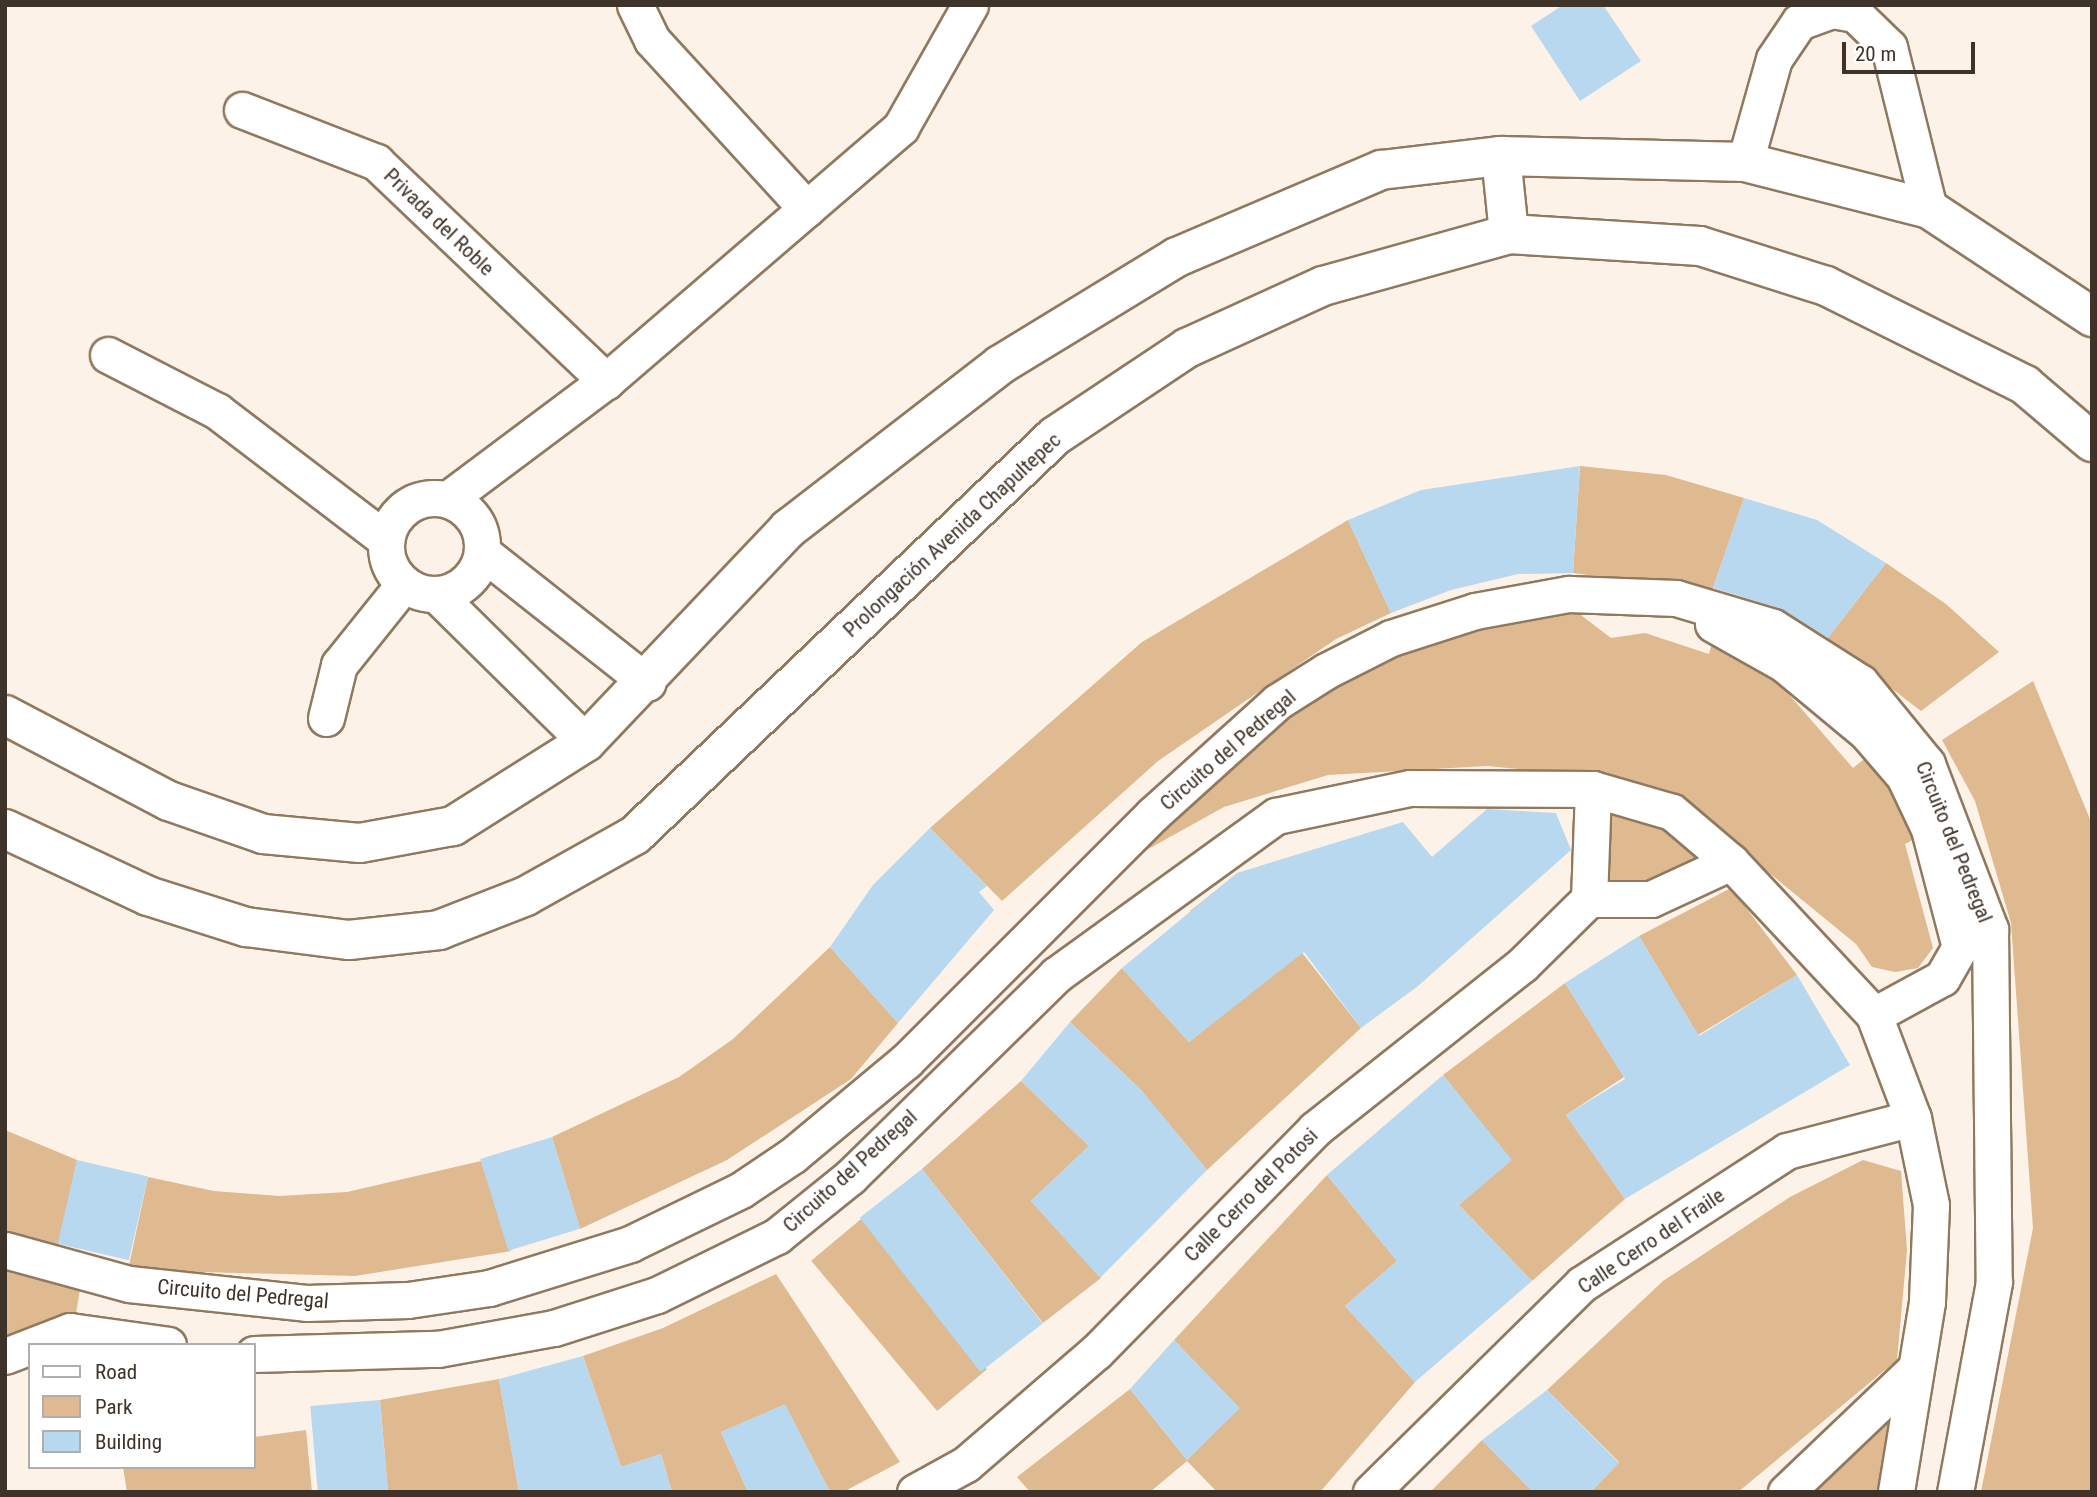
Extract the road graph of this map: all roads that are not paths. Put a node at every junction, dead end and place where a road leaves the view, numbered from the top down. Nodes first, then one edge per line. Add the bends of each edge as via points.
1 (635, 5) edge
2 (970, 5) edge
3 (242, 110) dead end
4 (1501, 156) junction
5 (1745, 162) junction
6 (807, 209) junction
7 (1929, 209) junction
8 (1509, 234) junction
9 (2092, 317) edge
10 (108, 355) dead end
11 (606, 381) junction
12 (2092, 442) edge
13 (448, 499) junction
14 (385, 539) junction
15 (482, 552) junction
16 (420, 589) junction
17 (1676, 598) junction
18 (648, 684) junction
19 (5, 715) edge
20 (326, 718) dead end
21 (586, 742) junction
22 (1593, 789) junction
23 (5, 829) edge
24 (1731, 862) junction
25 (1589, 899) junction
26 (1874, 1015) junction
27 (1913, 1118) junction
28 (5, 1250) edge
29 (77, 1271) junction
30 (129, 1284) junction
31 (70, 1331) junction
32 (111, 1334) junction
33 (39, 1343) edge
34 (158, 1343) edge
35 (28, 1347) edge
36 (256, 1354) edge
37 (5, 1356) edge
38 (1911, 1373) junction
39 (915, 1492) edge
40 (1371, 1492) edge
41 (1786, 1492) edge
42 (1896, 1492) edge
43 (1955, 1492) edge

1 - 6 street via 652,40
2 - 6 street via 901,127
3 - 11 street, Privada del Roble via 376,162
4 - 5 street
4 - 8 street
4 - 18 street via 1381,170 1177,257 1000,365 788,529
5 - 7 street
5 - 7 street via 1774,59 1799,22 1832,10 1855,14 1889,47
6 - 11 street
7 - 9 street
8 - 12 street, Prolongación Avenida Chapultepec via 1700,246 1826,286 2025,385
8 - 23 street, Prolongación Avenida Chapultepec via 1323,286 1188,348 1055,436 635,835 526,896 439,930 349,940 246,928 148,896
10 - 14 street via 217,411
11 - 13 street
13 - 14 street via 415,501 401,509
13 - 15 street via 475,520
14 - 16 street via 386,556
15 - 16 street via 467,582
15 - 18 street
16 - 20 street via 338,665
16 - 21 street
17 - 26 street via 1805,679 1867,733 1904,776 1948,883 1960,947 1942,978
17 - 30 street, Circuito del Pedregal via 1569,594 1475,611 1391,638 1326,671 1278,702 1152,815 906,1061 793,1155 741,1190 630,1244 489,1288 408,1300 306,1303
17 - 43 street, Circuito del Pedregal via 1773,627 1861,684 1927,764 1990,929 1994,1282
18 - 21 street
19 - 21 street via 169,801 263,834 360,843 453,827
22 - 24 street, Circuito del Pedregal via 1672,813
22 - 25 street
22 - 36 street, Circuito del Pedregal via 1410,788 1276,816 1174,884 1056,975 850,1177 777,1236 657,1295 554,1328 438,1349
24 - 25 street via 1651,900
24 - 26 street, Circuito del Pedregal
25 - 39 street, Calle Cerro del Potosi via 1522,965 1315,1129 1097,1351 966,1464
26 - 27 street, Circuito del Pedregal
27 - 38 street, Circuito del Pedregal via 1931,1205 1927,1302
27 - 40 street, Calle Cerro del Fraile via 1787,1151 1582,1284
28 - 29 street, Circuito del Pedregal
29 - 30 street, Circuito del Pedregal
29 - 31 street via 88,1295
30 - 32 street, Circuito del Pedregal via 106,1311
31 - 32 street
31 - 33 street
32 - 34 street
35 - 37 street
38 - 41 street
38 - 42 street, Circuito del Pedregal

